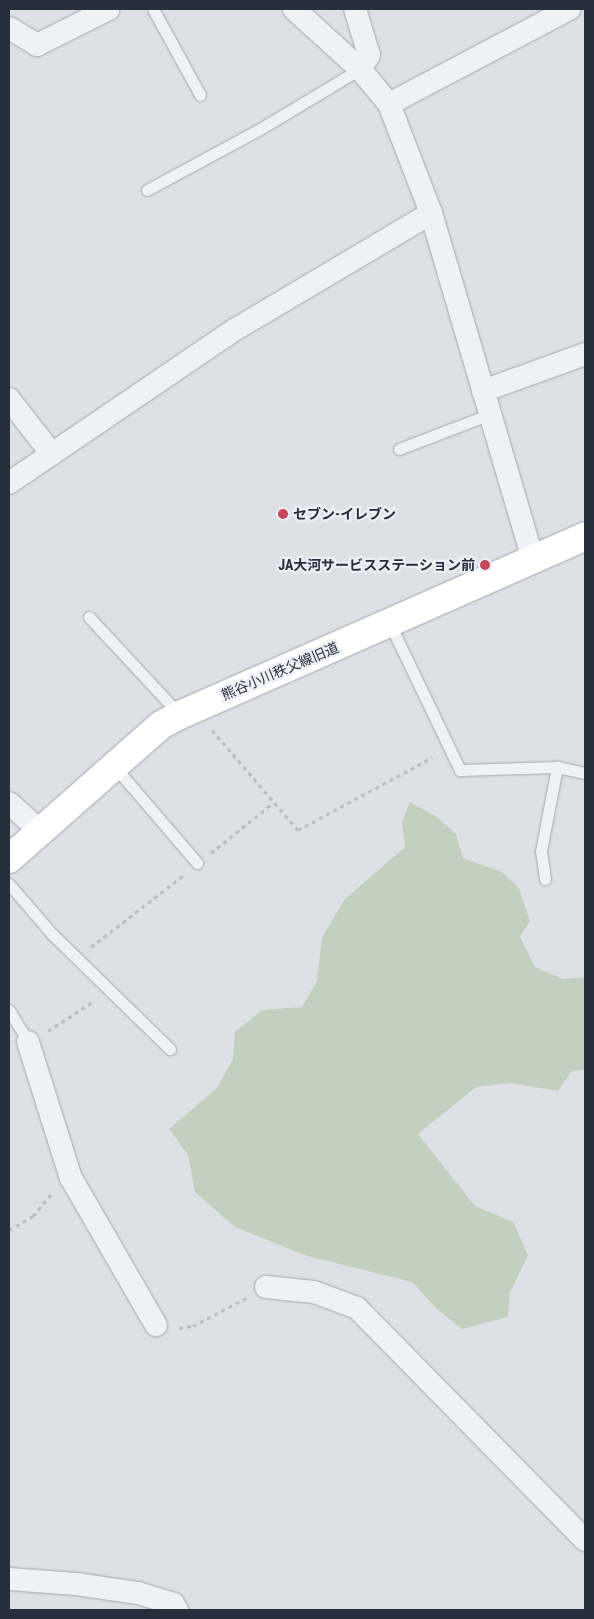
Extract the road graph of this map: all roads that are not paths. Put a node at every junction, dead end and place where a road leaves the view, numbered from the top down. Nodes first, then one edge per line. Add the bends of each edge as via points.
1 (109, 9) edge
2 (152, 9) edge
3 (294, 9) edge
4 (355, 9) edge
5 (569, 9) edge
6 (9, 28) edge
7 (360, 69) junction
8 (200, 95) dead end
9 (389, 104) junction
10 (147, 190) dead end
11 (431, 213) junction
12 (585, 354) edge
13 (484, 391) junction
14 (9, 399) edge
15 (490, 414) junction
16 (399, 449) dead end
17 (51, 453) junction
18 (9, 483) edge
19 (585, 536) edge
20 (533, 560) junction
21 (89, 617) dead end
22 (390, 624) junction
23 (186, 711) junction
24 (114, 766) junction
25 (557, 768) junction
26 (585, 773) edge
27 (9, 803) edge
28 (39, 830) junction
29 (9, 859) edge
30 (197, 864) road end
31 (545, 879) dead end
32 (9, 884) edge
33 (9, 1010) edge
34 (28, 1042) joint
35 (170, 1049) dead end
36 (266, 1287) road end
37 (156, 1325) road end
38 (585, 1540) edge
39 (9, 1579) edge
40 (177, 1610) edge

1 - 6 street via 37,45
2 - 8 lane
3 - 7 street
4 - 7 street via 368,55
5 - 9 street
7 - 9 street
7 - 10 lane via 260,129
9 - 11 street
11 - 13 street
11 - 17 street via 236,328
12 - 13 street
13 - 15 street
14 - 17 street
15 - 16 lane
15 - 20 street
17 - 18 street
19 - 20 street, 熊谷小川秩父線旧道
20 - 22 street, 熊谷小川秩父線旧道
21 - 23 lane
22 - 23 street, 熊谷小川秩父線旧道
22 - 25 lane via 460,770
23 - 24 street, 熊谷小川秩父線旧道 via 161,726
24 - 28 street, 熊谷小川秩父線旧道
24 - 30 lane
25 - 26 lane
25 - 31 lane via 542,851
27 - 28 street
28 - 29 street, 熊谷小川秩父線旧道
32 - 35 lane via 77,958
33 - 34 lane
34 - 37 street via 71,1178
36 - 38 street via 314,1292 357,1308
39 - 40 street via 138,1593 173,1604

